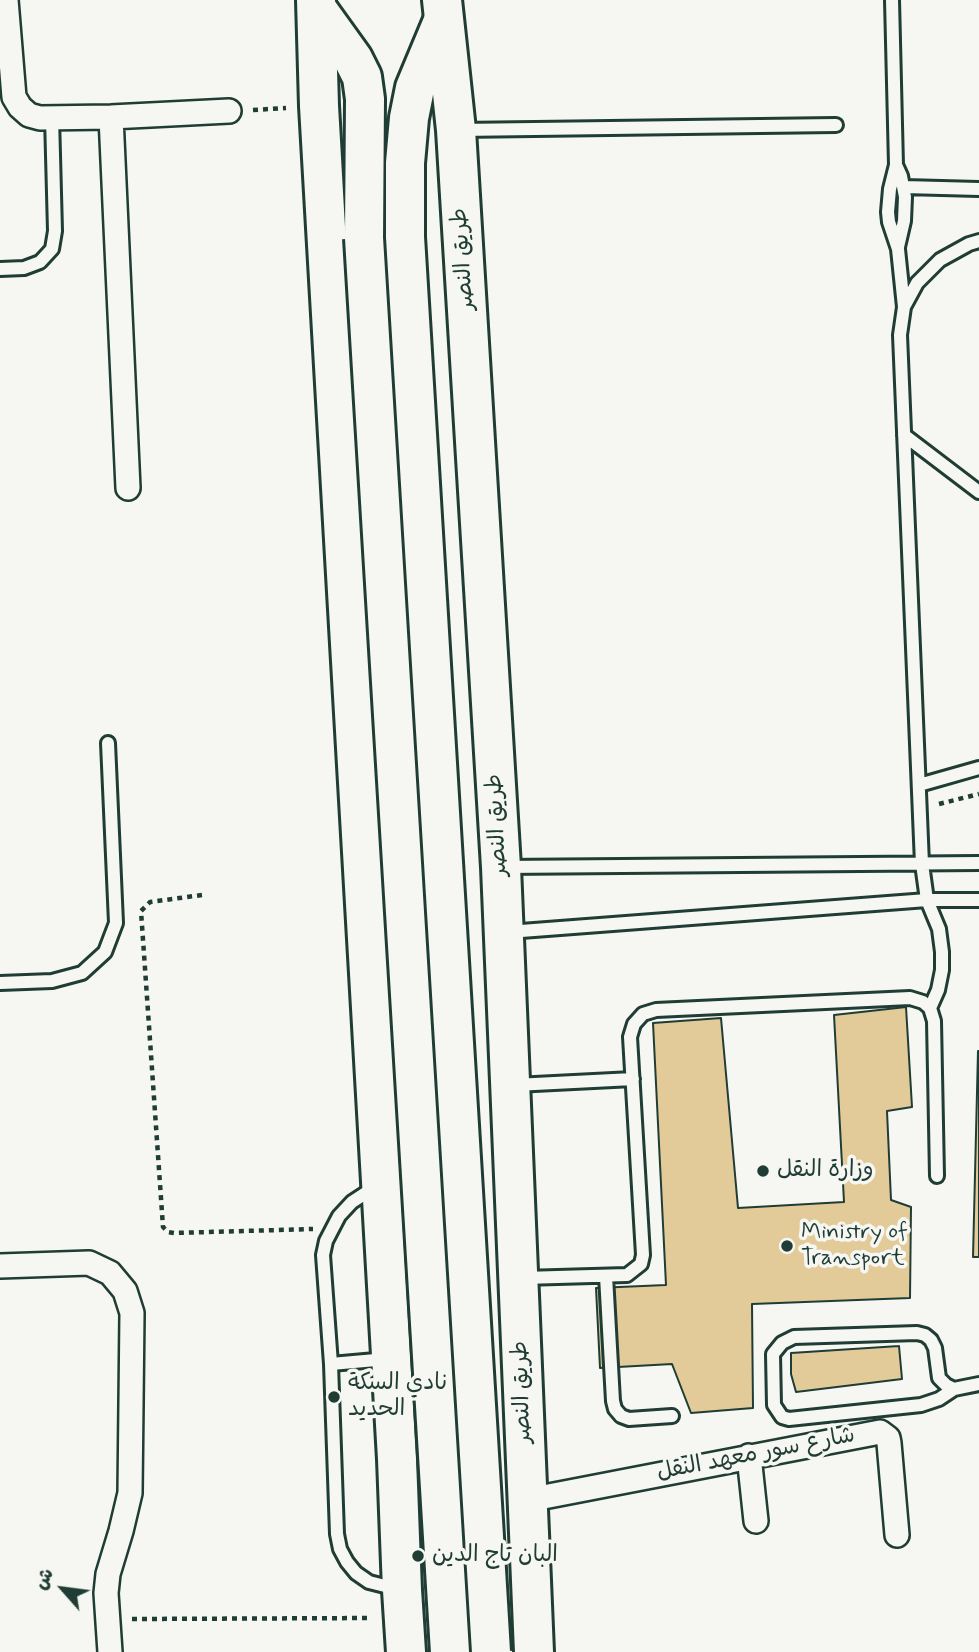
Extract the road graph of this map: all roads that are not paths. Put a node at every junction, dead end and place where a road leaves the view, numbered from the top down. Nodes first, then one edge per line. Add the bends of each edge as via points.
1 (6, 0) edge
2 (892, 0) edge
3 (316, 4) edge
4 (443, 10) edge
5 (229, 111) road end
6 (52, 117) junction
7 (111, 117) junction
8 (836, 125) dead end
9 (456, 130) junction
10 (896, 165) junction
11 (904, 187) junction
12 (979, 189) edge
13 (979, 241) edge
14 (898, 249) junction
15 (0, 269) edge
16 (904, 307) junction
17 (904, 435) junction
18 (128, 488) dead end
19 (979, 492) edge
20 (107, 743) dead end
21 (979, 768) edge
22 (919, 785) junction
23 (979, 863) edge
24 (922, 864) junction
25 (501, 867) junction
26 (926, 900) junction
27 (979, 900) edge
28 (502, 932) junction
29 (0, 983) edge
30 (930, 1008) junction
31 (508, 1040) junction
32 (374, 1056) junction
33 (633, 1080) junction
34 (510, 1085) junction
35 (937, 1176) dead end
36 (382, 1184) junction
37 (0, 1266) edge
38 (606, 1276) junction
39 (518, 1279) junction
40 (391, 1359) junction
41 (331, 1364) junction
42 (979, 1384) edge
43 (954, 1389) junction
44 (671, 1416) dead end
45 (525, 1447) junction
46 (749, 1456) junction
47 (397, 1459) junction
48 (528, 1500) junction
49 (756, 1521) dead end
50 (897, 1535) dead end
51 (404, 1620) edge
52 (110, 1652) edge
53 (450, 1652) edge
54 (491, 1652) edge
55 (534, 1652) edge

1 - 6 street via 14,97 29,115
2 - 10 lane
3 - 32 highway
3 - 53 highway, bridge via 353,59 365,99 364,238
4 - 9 highway, طريق النصر
4 - 54 highway, bridge via 409,118 405,237
5 - 7 street
6 - 7 street
6 - 15 lane via 52,249 40,262
7 - 18 street
8 - 9 lane
9 - 25 highway, طريق النصر
10 - 11 lane
10 - 14 lane via 888,212
11 - 12 lane
11 - 14 lane
13 - 16 lane via 940,260 917,284
14 - 16 lane
16 - 17 lane via 900,335
17 - 19 lane
17 - 22 lane
20 - 29 lane via 116,923 105,952 82,972 52,981
21 - 22 lane
22 - 24 lane
23 - 24 lane
24 - 25 lane
24 - 26 lane
25 - 28 highway, طريق النصر
26 - 27 lane
26 - 28 lane
26 - 30 lane via 939,929 942,952 938,990
28 - 31 highway, طريق النصر
30 - 33 lane via 910,998 656,1010 643,1014 634,1024 630,1037
30 - 35 lane
31 - 32 highway via 503,1064 489,1084 470,1099 447,1105 424,1104 402,1094 384,1077
31 - 34 highway, طريق النصر
32 - 36 highway
33 - 34 lane
33 - 38 lane via 643,1255 635,1271
34 - 39 highway, طريق النصر
36 - 40 highway
36 - 41 lane via 352,1202 332,1228 323,1255
37 - 52 street via 89,1264 110,1273 125,1291 132,1313 130,1493 108,1574
38 - 39 lane
38 - 44 lane via 615,1409 629,1419
39 - 45 highway, طريق النصر
40 - 41 lane
40 - 47 highway
41 - 51 lane via 340,1549 346,1562
42 - 43 lane
43 - 43 lane via 921,1405 789,1419 774,1405 773,1354 794,1337 917,1333 931,1340 939,1378
45 - 47 highway via 510,1429 491,1417 469,1411 446,1413 408,1438
45 - 48 highway, طريق النصر
46 - 48 street, شارع سور معهد النقل
46 - 49 street
46 - 50 street, شارع سور معهد النقل via 880,1432 889,1443
47 - 51 highway
48 - 55 highway, طريق النصر

